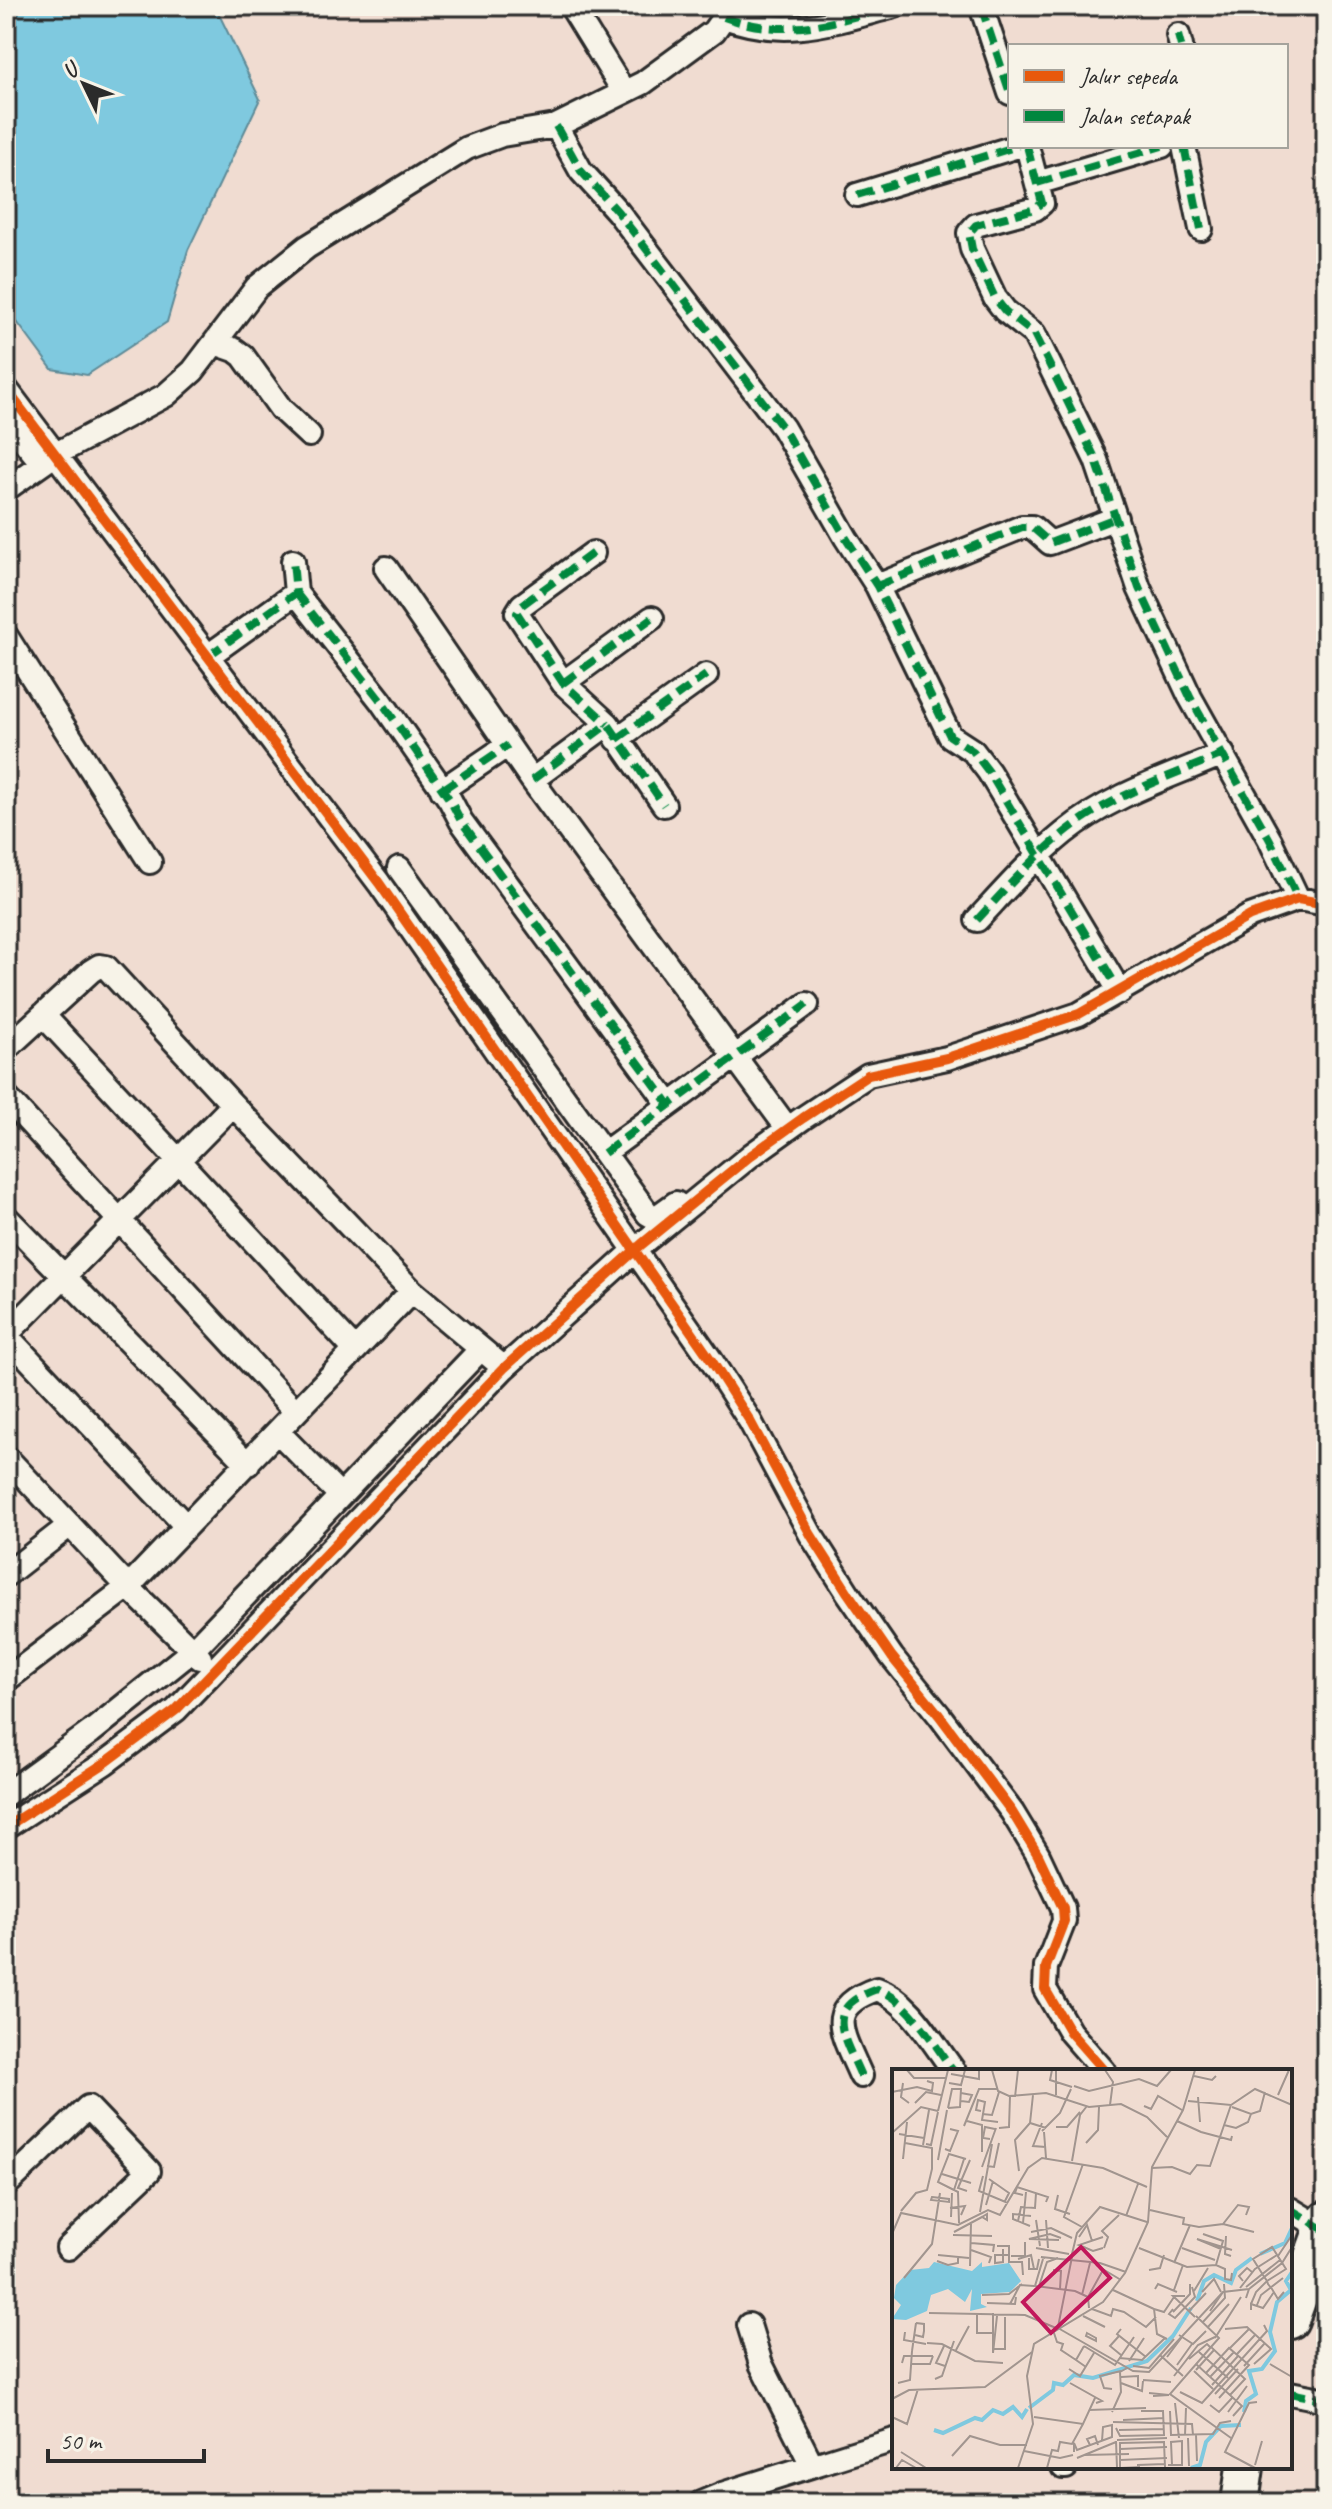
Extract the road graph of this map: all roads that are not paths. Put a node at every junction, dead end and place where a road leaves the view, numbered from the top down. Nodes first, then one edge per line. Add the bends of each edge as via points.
1 (571, 6) edge
2 (895, 6) edge
3 (981, 6) edge
4 (723, 12) edge
5 (1008, 87) edge
6 (624, 92) junction
7 (556, 126) junction
8 (1011, 148) edge
9 (1028, 148) edge
10 (1155, 148) edge
11 (1184, 148) edge
12 (1037, 183) junction
13 (857, 195) dead end
14 (1201, 229) dead end
15 (215, 343) junction
16 (6, 389) edge
17 (10, 434) edge
18 (309, 435) dead end
19 (49, 459) junction
20 (6, 489) edge
21 (1116, 518) junction
22 (593, 553) dead end
23 (293, 561) dead end
24 (386, 568) dead end
25 (877, 586) junction
26 (296, 593) junction
27 (652, 618) dead end
28 (6, 636) edge
29 (208, 656) junction
30 (706, 675) dead end
31 (563, 683) junction
32 (612, 732) junction
33 (508, 745) junction
34 (1223, 754) junction
35 (532, 780) junction
36 (442, 790) junction
37 (664, 805) dead end
38 (1039, 855) junction
39 (150, 862) dead end
40 (399, 868) dead end
41 (1298, 899) junction
42 (1326, 904) edge
43 (977, 920) dead end
44 (1120, 992) junction
45 (807, 1004) dead end
46 (44, 1016) junction
47 (6, 1049) edge
48 (735, 1055) junction
49 (855, 1066) dead end
50 (6, 1097) edge
51 (669, 1104) junction
52 (233, 1105) junction
53 (785, 1125) junction
54 (604, 1153) junction
55 (179, 1160) junction
56 (6, 1217) edge
57 (119, 1220) junction
58 (635, 1251) junction
59 (63, 1277) junction
60 (412, 1291) junction
61 (481, 1349) junction
62 (355, 1350) junction
63 (504, 1368) junction
64 (296, 1412) junction
65 (278, 1432) junction
66 (248, 1464) junction
67 (9, 1466) edge
68 (339, 1494) junction
69 (70, 1525) junction
70 (186, 1526) junction
71 (6, 1575) edge
72 (128, 1587) junction
73 (193, 1650) junction
74 (212, 1671) junction
75 (6, 1680) edge
76 (6, 1794) edge
77 (6, 1827) edge
78 (952, 2069) edge
79 (1102, 2069) edge
80 (861, 2076) dead end
81 (6, 2185) edge
82 (1292, 2211) edge
83 (1323, 2237) edge
84 (68, 2248) dead end
85 (1292, 2307) edge
86 (749, 2325) dead end
87 (1292, 2393) edge
88 (1326, 2400) edge
89 (892, 2441) edge
90 (812, 2465) junction
91 (1245, 2469) edge
92 (701, 2503) edge
93 (1240, 2503) edge

1 - 6 street
2 - 4 street via 779,30 756,27
3 - 5 street
4 - 6 street via 714,31 698,46
6 - 7 street
7 - 15 street via 502,135 467,148 307,247 257,287
7 - 25 street via 581,171 783,428
8 - 13 street
9 - 12 street
10 - 12 street
11 - 14 street
12 - 21 street via 1042,203 1035,209 976,225 969,241 995,298 1034,334 1096,460
15 - 18 street via 243,356 281,409
15 - 19 street via 166,395
16 - 19 street
17 - 19 street
19 - 20 street
19 - 29 street
21 - 25 street via 1050,543 1032,527 1022,527
21 - 34 street via 1139,588
22 - 31 street via 517,613
23 - 26 street
24 - 33 street
25 - 38 street via 950,736 977,756
26 - 29 street
26 - 36 street
27 - 31 street
28 - 39 street
29 - 58 street via 379,883
30 - 32 street
31 - 32 street
32 - 35 street
32 - 37 street
33 - 35 street
33 - 36 street
34 - 38 street via 1103,807
34 - 41 street
35 - 48 street
36 - 51 street
38 - 43 street
38 - 44 street
40 - 54 street
41 - 42 street
41 - 44 street via 1250,916
44 - 53 street via 1079,1014 947,1058 868,1075
45 - 48 street
46 - 47 street
46 - 52 street via 91,971 106,967
46 - 55 street
48 - 51 street
48 - 53 street
49 - 53 street
50 - 57 street
51 - 54 street
52 - 55 street
52 - 60 street
53 - 54 street via 655,1218
53 - 58 street
55 - 57 street
55 - 62 street
56 - 59 street
57 - 59 street
57 - 64 street
58 - 63 street
58 - 79 street via 750,1421 848,1593 1004,1801 1038,1855 1064,1921 1046,1967 1045,1989 1070,2032
59 - 66 street
59 - 70 street via 6,1335
60 - 61 street
60 - 62 street
61 - 63 street
61 - 68 street
62 - 64 street
63 - 74 street
64 - 65 street
65 - 66 street
65 - 68 street
66 - 70 street
67 - 69 street
68 - 73 street
69 - 71 street
69 - 72 street
70 - 72 street
72 - 73 street
72 - 75 street
73 - 74 street
73 - 76 street
74 - 77 street via 149,1732
78 - 80 street via 903,2003 877,1989 853,1999 841,2017
81 - 84 street via 88,2107 149,2171
82 - 83 street
83 - 85 main road
86 - 90 street via 761,2364
87 - 88 street
89 - 90 street
90 - 92 street
91 - 93 main road

